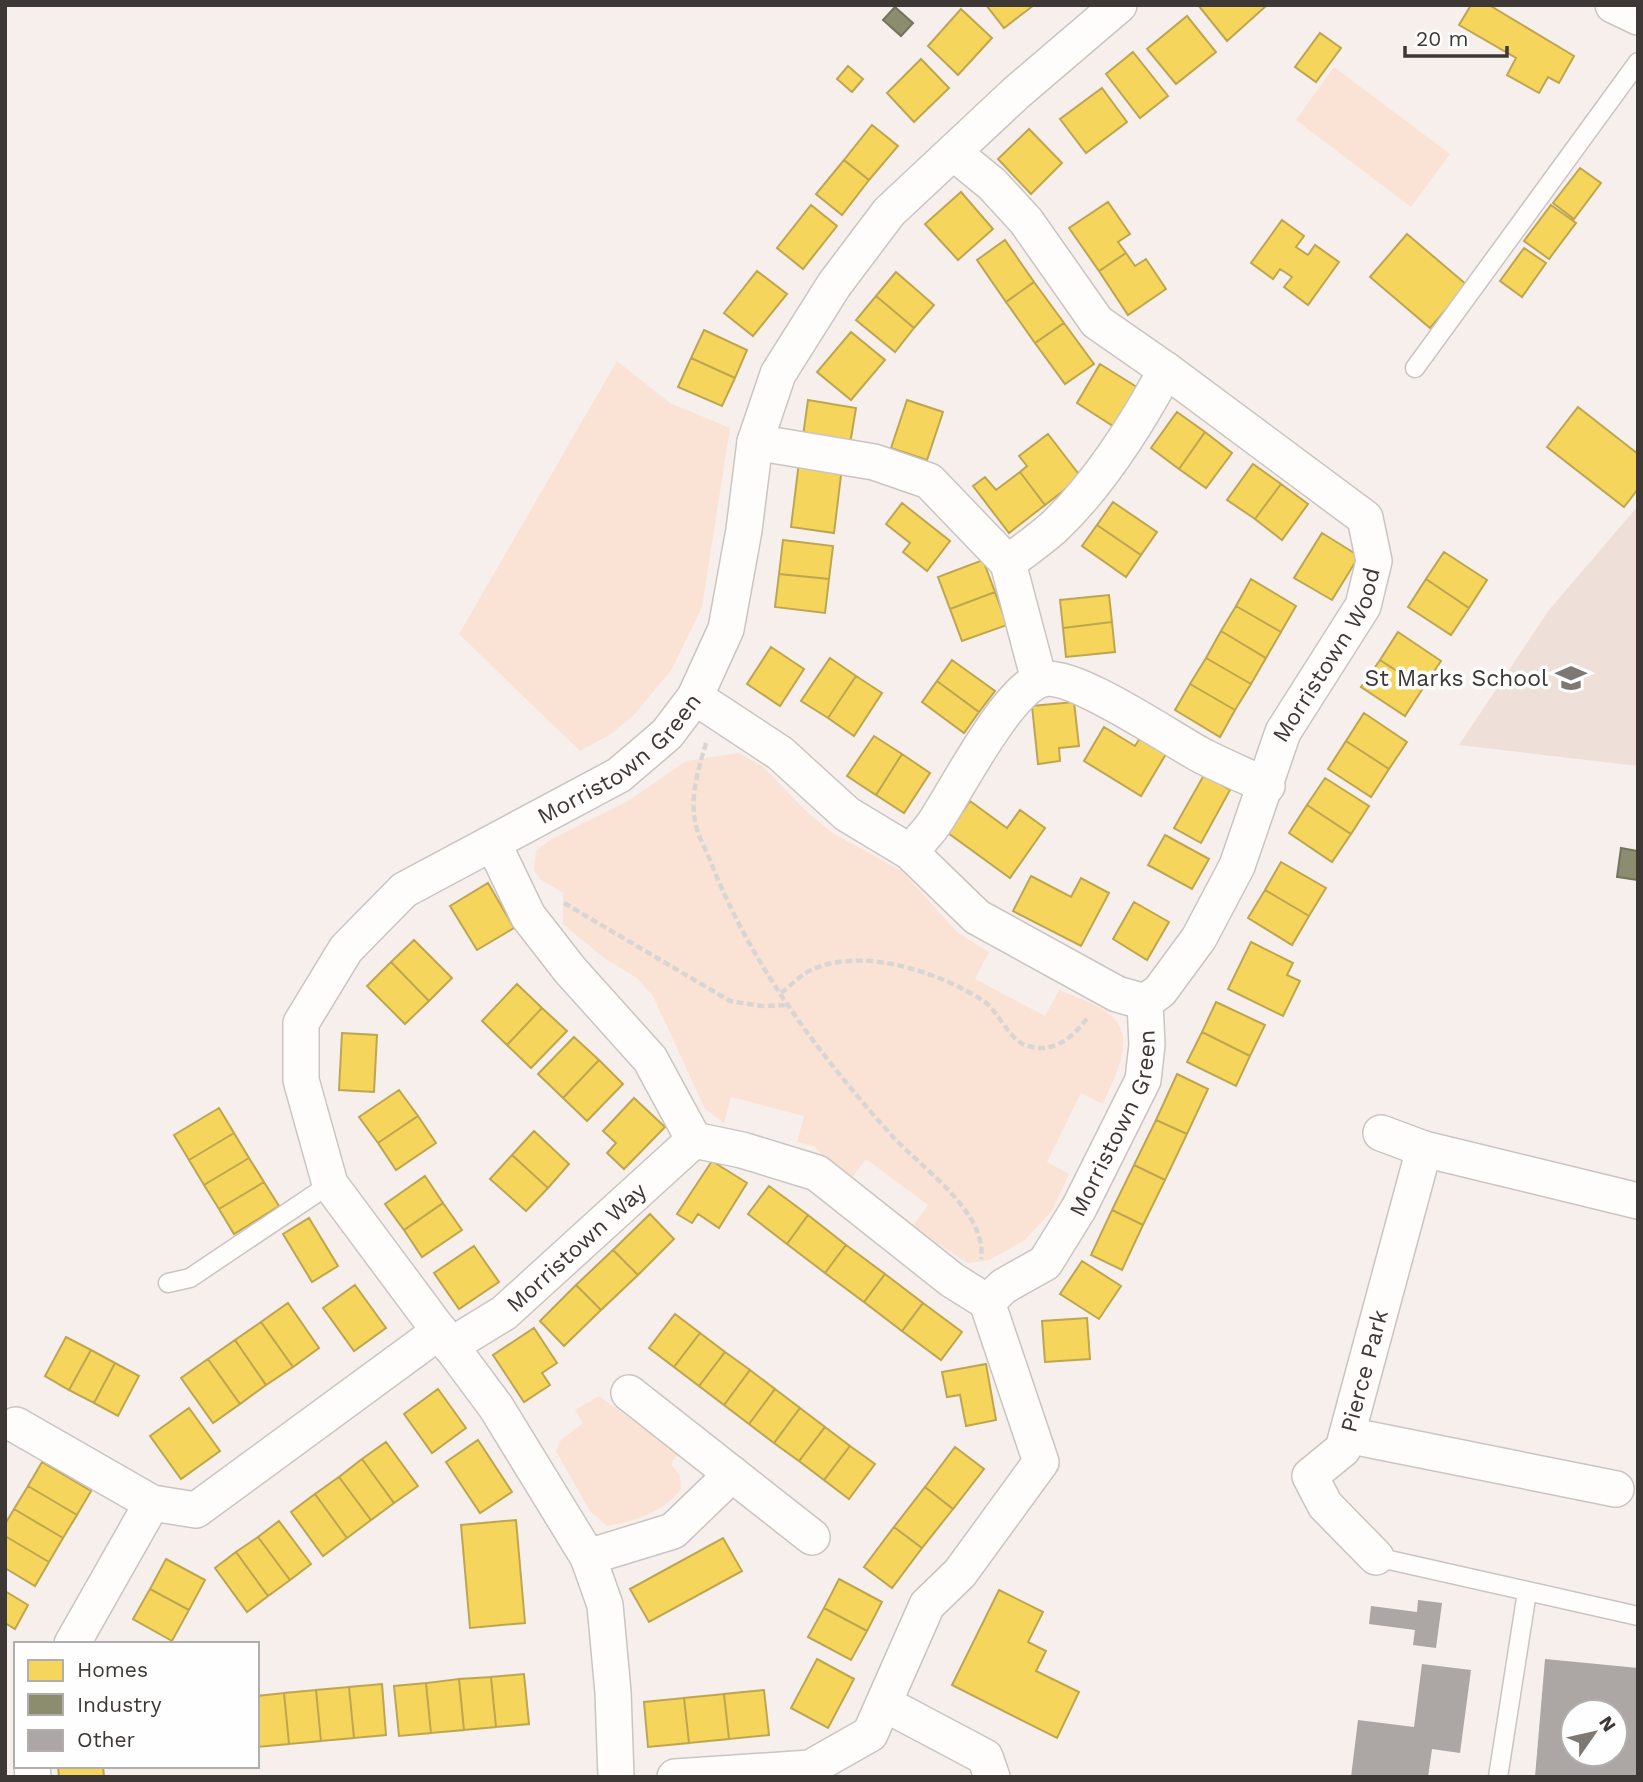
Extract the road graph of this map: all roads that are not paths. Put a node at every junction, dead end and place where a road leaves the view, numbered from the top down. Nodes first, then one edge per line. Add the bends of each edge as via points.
1 (1119, 5) edge
2 (1613, 5) edge
3 (1638, 17) edge
4 (1638, 62) edge
5 (954, 153) junction
6 (1415, 368) dead end
7 (1166, 370) junction
8 (755, 442) junction
9 (1007, 563) junction
10 (1039, 680) junction
11 (706, 705) junction
12 (1267, 786) junction
13 (493, 843) junction
14 (910, 852) junction
15 (1145, 1002) junction
16 (1381, 1133) dead end
17 (695, 1140) junction
18 (1424, 1149) junction
19 (330, 1184) junction
20 (1638, 1201) edge
21 (168, 1283) dead end
22 (981, 1298) junction
23 (445, 1339) junction
24 (629, 1393) dead end
25 (16, 1425) dead end
26 (1348, 1435) junction
27 (732, 1474) junction
28 (1616, 1489) dead end
29 (152, 1503) junction
30 (811, 1537) dead end
31 (588, 1557) junction
32 (1376, 1557) joint
33 (1527, 1592) junction
34 (1638, 1616) edge
35 (73, 1642) edge
36 (885, 1704) junction
37 (695, 1776) edge
38 (616, 1777) edge
39 (992, 1777) edge
40 (1498, 1777) edge

1 - 5 street
2 - 3 street
4 - 6 lane
5 - 7 street, Morristown Wood via 992,184 1026,221 1097,322
5 - 8 street via 889,212 834,285 778,374
7 - 9 street via 1090,486 1054,526
7 - 12 street, Morristown Wood via 1365,518 1374,561 1363,606 1283,732
8 - 9 street via 874,462 929,481
8 - 11 street via 726,629
9 - 10 street
10 - 12 street via 1057,679 1108,700 1200,754
10 - 14 street via 991,733 935,822
11 - 13 street, Morristown Green via 619,775
11 - 14 street, Morristown Green via 780,753 847,814
12 - 15 street, Morristown Wood via 1237,866 1199,938 1160,991
13 - 17 street via 528,916 650,1059
13 - 19 street, Morristown Green via 404,890 346,949 302,1023 301,1080
14 - 15 street, Morristown Green via 977,917 1108,989
15 - 22 street, Morristown Green via 1143,1080 1079,1208 1045,1263
16 - 18 street
17 - 22 street via 817,1173
17 - 23 street, Morristown Way via 505,1313
18 - 20 street
18 - 26 street, Pierce Park
19 - 21 lane via 190,1278
19 - 23 street
22 - 36 street via 1041,1462 960,1573 927,1605
23 - 29 street, Morristown Way via 196,1510
23 - 31 street via 531,1461
24 - 27 street
25 - 29 street
26 - 28 street
26 - 32 street, Pierce Park via 1343,1449 1310,1476 1325,1505
27 - 30 street
27 - 31 street via 673,1531
29 - 35 street
31 - 38 street via 605,1605
32 - 33 lane
33 - 34 lane
33 - 40 lane
36 - 37 street via 870,1734 810,1768
36 - 39 street via 985,1757

